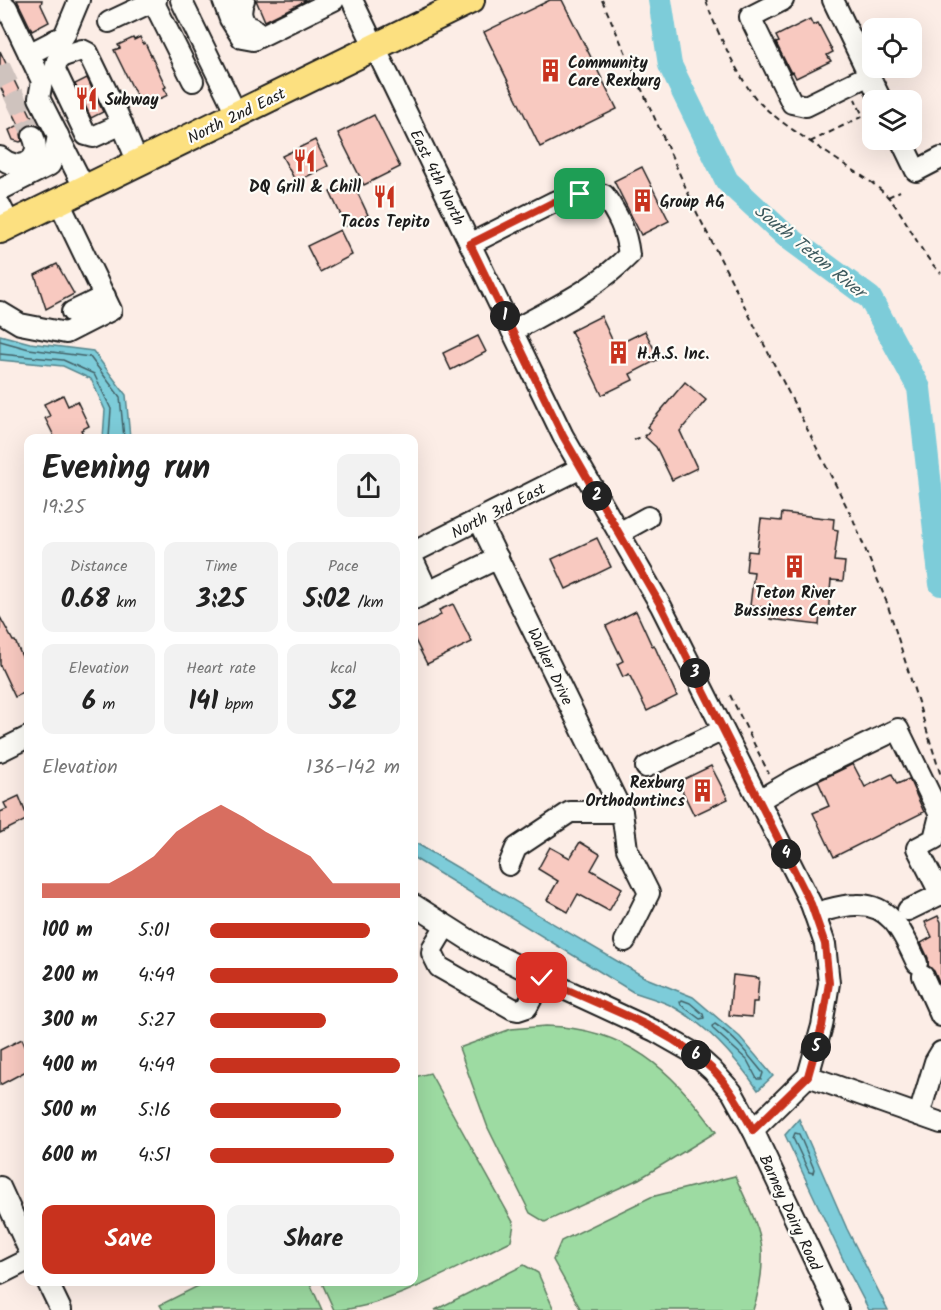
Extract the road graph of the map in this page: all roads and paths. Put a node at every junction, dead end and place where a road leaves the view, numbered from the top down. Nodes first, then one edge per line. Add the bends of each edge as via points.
1 (79, 0) edge
2 (181, 0) edge
3 (223, 0) edge
4 (232, 0) edge
5 (317, 0) edge
6 (334, 0) edge
7 (352, 0) edge
8 (471, 0) edge
9 (602, 0) edge
10 (706, 0) edge
11 (783, 0) edge
12 (833, 0) edge
13 (154, 1) edge
14 (243, 10) edge
15 (6, 11) edge
16 (109, 22) dead end
17 (374, 47) junction
18 (59, 48) junction
19 (29, 54) junction
20 (862, 60) edge
21 (863, 78) edge
22 (193, 81) dead end
23 (852, 91) dead end
24 (39, 98) junction
25 (237, 115) junction
26 (122, 124) junction
27 (58, 135) junction
28 (33, 136) tunnel mouth
29 (810, 142) junction
30 (905, 150) edge
31 (0, 157) edge
32 (941, 159) edge
33 (138, 163) junction
34 (85, 189) junction
35 (0, 190) edge
36 (900, 191) dead end
37 (888, 197) junction
38 (58, 202) junction
39 (3, 220) edge
40 (470, 244) junction
41 (941, 273) edge
42 (105, 296) junction
43 (0, 312) edge
44 (39, 329) junction
45 (512, 331) junction
46 (646, 435) dead end
47 (634, 440) dead end
48 (581, 468) junction
49 (648, 517) dead end
50 (479, 520) junction
51 (619, 534) junction
52 (418, 550) edge
53 (498, 558) junction
54 (421, 596) edge
55 (730, 695) dead end
56 (723, 730) junction
57 (24, 739) edge
58 (0, 752) edge
59 (646, 767) dead end
60 (769, 774) dead end
61 (941, 776) edge
62 (759, 800) junction
63 (622, 812) junction
64 (509, 865) dead end
65 (941, 894) edge
66 (418, 908) edge
67 (909, 910) dead end
68 (814, 913) junction
69 (445, 927) junction
70 (625, 941) dead end
71 (542, 978) junction
72 (941, 1016) edge
73 (941, 1052) edge
74 (808, 1076) junction
75 (919, 1115) junction
76 (941, 1123) edge
77 (753, 1130) junction
78 (0, 1186) edge
79 (24, 1239) edge
80 (24, 1262) edge
81 (0, 1274) edge
82 (49, 1286) edge
83 (61, 1310) edge
84 (838, 1310) edge

1 - 18 street
2 - 25 street
3 - 6 street via 242,38 253,40
4 - 14 street
5 - 14 street via 249,29
7 - 17 street, East 4th North
8 - 17 main road, North 2nd East
9 - 61 path via 697,213 853,519 887,603
10 - 29 path via 709,14 751,93
11 - 21 street via 750,17 792,103 806,106
12 - 20 street
13 - 16 street
13 - 22 street
15 - 19 street
15 - 24 street via 16,55
17 - 25 main road, North 2nd East
17 - 40 street, East 4th North
18 - 19 street
18 - 26 street via 88,53
18 - 26 street via 55,70 86,135 93,137
19 - 24 street via 42,81
23 - 29 path via 863,116
24 - 27 street
25 - 33 main road, North 2nd East
26 - 33 street
27 - 34 street
27 - 35 street via 50,165
28 - 31 street via 36,152 25,165 8,164
29 - 37 path
30 - 32 street via 916,171
33 - 34 main road, North 2nd East
34 - 38 main road, North 2nd East
36 - 37 path
37 - 41 path
38 - 39 main road, North 2nd East
38 - 42 street
40 - 45 street, East 4th North
40 - 45 street via 554,202 580,194 604,195 626,234 629,255 614,271
42 - 44 street
42 - 44 street via 111,310 66,333
43 - 44 street via 20,324
45 - 48 street, East 4th North
46 - 47 path
48 - 50 street, North 3rd East
48 - 51 street, East 4th North
49 - 51 street
50 - 52 street, North 3rd East
50 - 53 street, Walker Drive
51 - 56 street, East 4th North via 661,606
53 - 54 street
53 - 63 street, Walker Drive
55 - 60 path
56 - 59 street
56 - 62 street, East 4th North
57 - 58 street
62 - 65 street via 898,729 940,815 934,839 917,848
62 - 68 street, East 4th North
63 - 64 street via 570,812 516,848
63 - 70 street, Walker Drive via 627,849 649,893
65 - 67 street
66 - 69 street, Barney Dairy Road
68 - 72 street via 858,904 884,911 903,934
68 - 74 street, East 4th North via 825,944 829,983
69 - 71 street, Barney Dairy Road
69 - 71 street via 432,953 439,967 513,1009 528,1007
71 - 77 street, Barney Dairy Road via 625,1015 692,1052 732,1092
73 - 75 street
74 - 75 street
74 - 77 street
75 - 76 street
77 - 84 street, Barney Dairy Road
78 - 79 street
80 - 81 street
82 - 83 street

